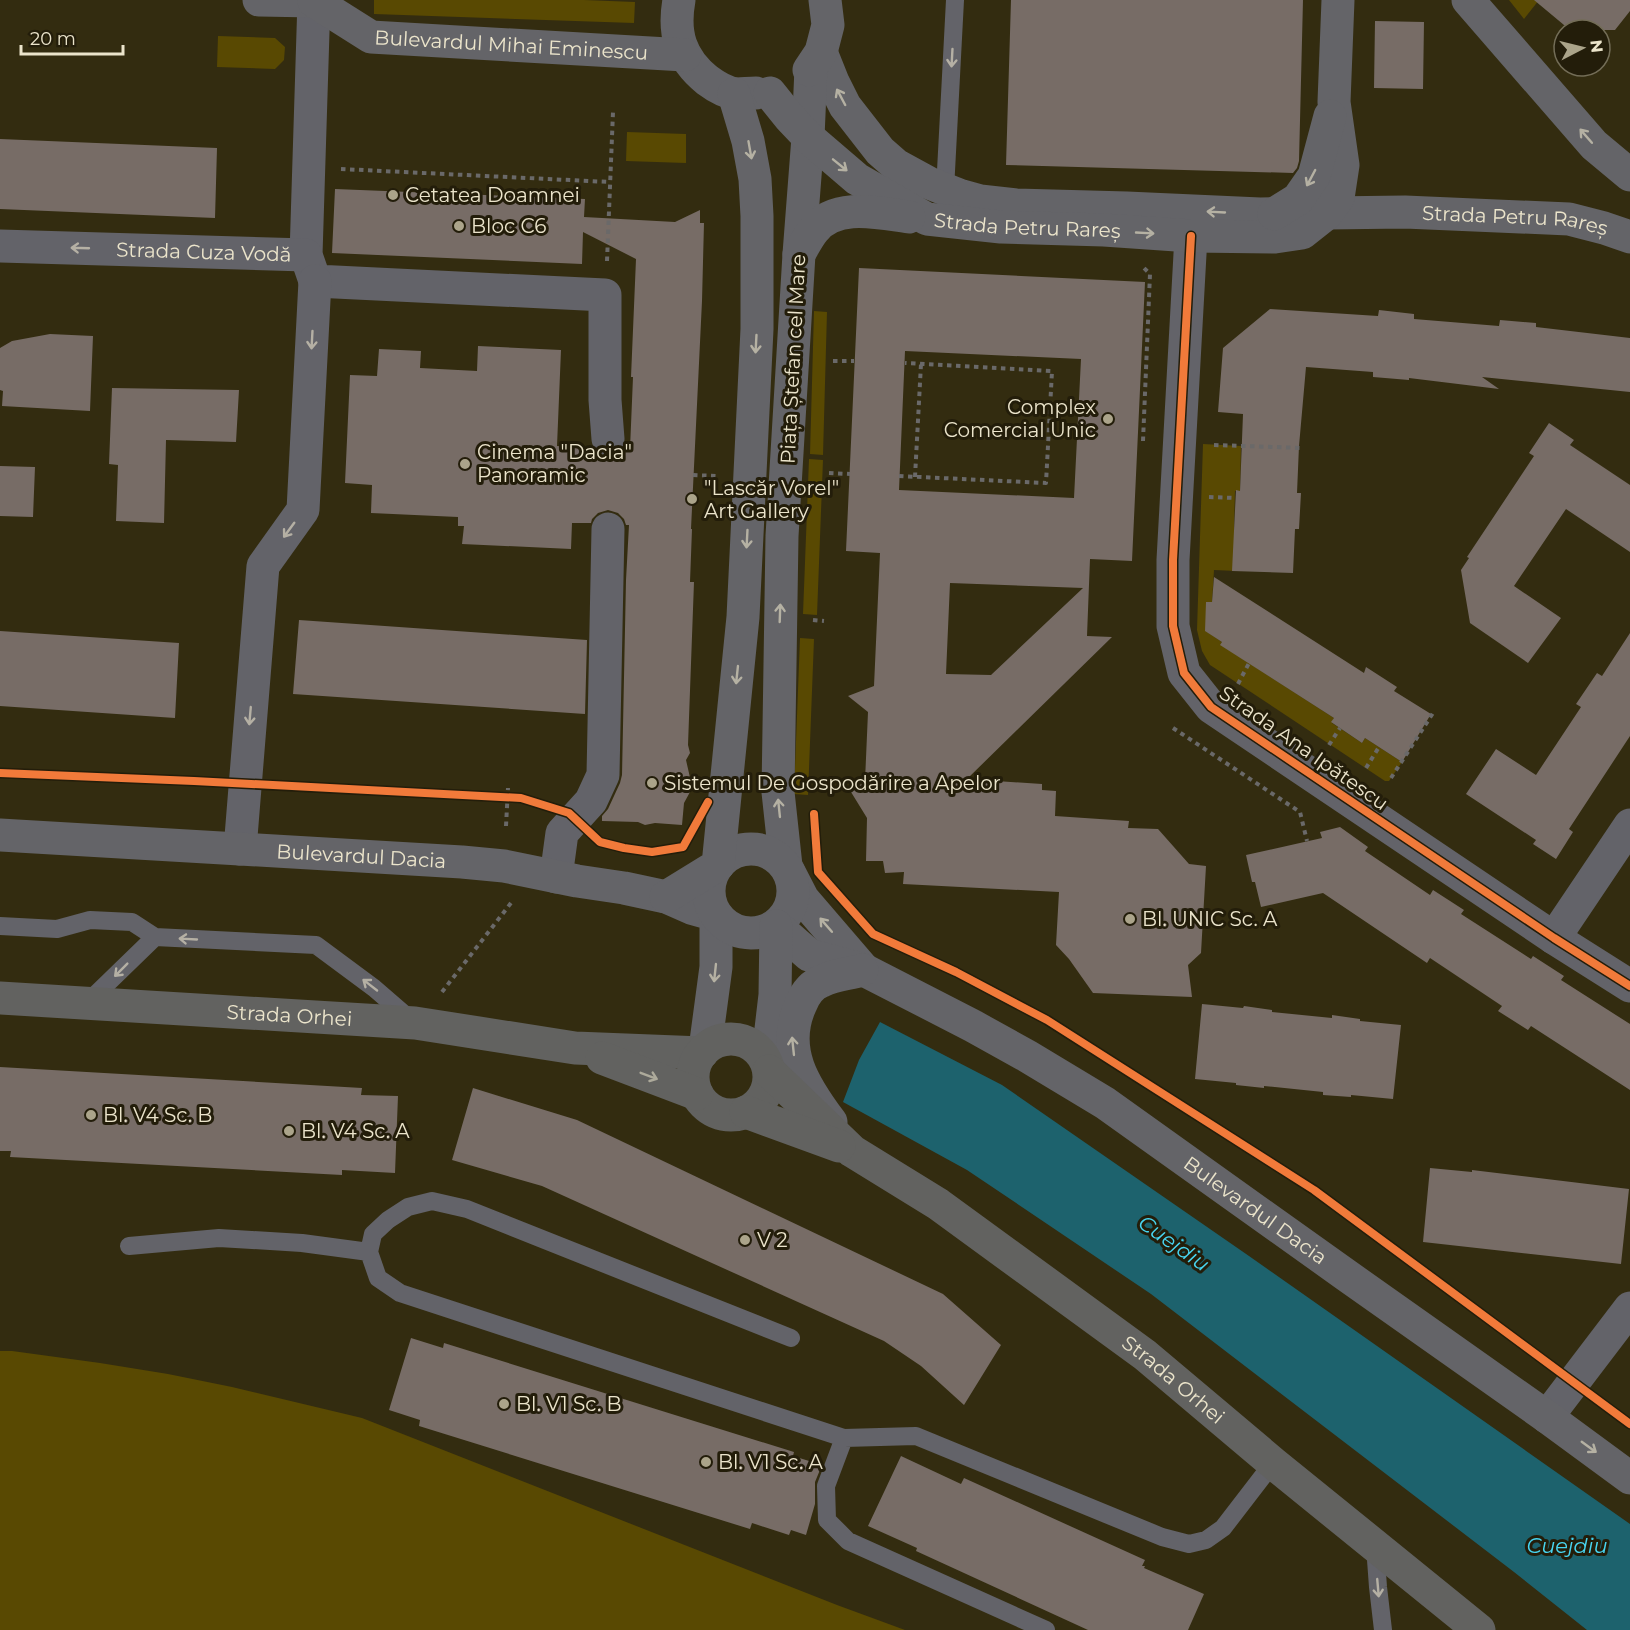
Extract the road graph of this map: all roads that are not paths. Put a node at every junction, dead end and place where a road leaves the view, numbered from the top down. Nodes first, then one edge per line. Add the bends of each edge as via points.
1 (259, 0) edge
2 (315, 0) edge
3 (679, 0) edge
4 (825, 0) edge
5 (954, 0) edge
6 (1338, 0) edge
7 (1467, 0) edge
8 (685, 56) junction
9 (816, 60) junction
10 (770, 93) junction
11 (734, 94) junction
12 (1334, 102) junction
13 (808, 137) junction
14 (1343, 165) junction
15 (1630, 175) edge
16 (945, 189) junction
17 (1405, 212) junction
18 (1274, 214) junction
19 (1326, 214) junction
20 (927, 219) junction
21 (1191, 236) junction
22 (1630, 237) edge
23 (0, 246) edge
24 (798, 254) junction
25 (311, 268) junction
26 (608, 439) dead end
27 (608, 529) dead end
28 (1630, 825) edge
29 (0, 835) edge
30 (240, 849) junction
31 (718, 865) junction
32 (786, 866) junction
33 (556, 877) junction
34 (666, 897) junction
35 (716, 915) junction
36 (0, 926) edge
37 (776, 926) junction
38 (154, 937) junction
39 (1554, 938) junction
40 (864, 970) junction
41 (1630, 986) edge
42 (0, 998) edge
43 (87, 1003) junction
44 (415, 1023) junction
45 (575, 1048) junction
46 (703, 1051) junction
47 (768, 1067) junction
48 (697, 1094) junction
49 (746, 1112) junction
50 (852, 1151) junction
51 (129, 1246) dead end
52 (369, 1252) junction
53 (1630, 1308) edge
54 (791, 1338) dead end
55 (1547, 1417) junction
56 (844, 1438) junction
57 (1273, 1463) junction
58 (1630, 1478) edge
59 (1376, 1546) junction
60 (1046, 1630) edge
61 (1383, 1630) edge
62 (1479, 1630) edge

1 - 2 main road
2 - 8 main road, Bulevardul Mihai Eminescu via 371,37
2 - 25 street via 309,167
3 - 8 main road via 678,36
4 - 9 main road, Piața Ștefan cel Mare via 828,25
5 -> 16 lane
6 - 12 main road
15 -> 7 main road via 1594,145
8 - 11 main road via 715,86
9 - 10 main road via 799,79
9 - 13 main road, Piața Ștefan cel Mare
16 -> 9 main road, Strada Petru Rareș via 896,165 880,151
10 - 11 main road
10 - 13 main road, Strada Petru Rareș
11 -> 31 main road, Piața Ștefan cel Mare via 755,179 756,329 743,617
12 - 14 main road
12 -> 18 main road via 1314,176 1298,199
13 -> 20 main road, Strada Petru Rareș via 857,179
13 - 24 main road, Piața Ștefan cel Mare
14 - 17 main road via 1363,187
14 - 19 main road via 1338,198
18 -> 16 main road, Strada Petru Rareș via 1001,204
17 - 19 main road, Strada Petru Rareș
17 - 22 main road, Strada Petru Rareș via 1569,219
18 - 19 main road, Strada Petru Rareș
19 - 21 main road, Strada Petru Rareș via 1302,233 1275,237
20 -> 21 main road, Strada Petru Rareș via 1001,227
20 - 24 main road via 867,211 844,213 815,228
21 - 39 street, Strada Ana Ipătescu via 1173,560 1173,626 1184,673 1211,707
25 -> 23 street, Strada Cuza Vodă
32 -> 24 main road, Piața Ștefan cel Mare via 778,792 780,629
25 - 26 street, Strada Cuza Vodă via 605,295
25 -> 30 street via 303,510 262,566
27 - 33 street via 603,775 591,801 562,833
28 - 39 street
29 - 30 main road, Bulevardul Dacia
30 - 33 main road, Bulevardul Dacia via 472,863
31 - 32 main road via 739,850 752,849 765,851
31 - 34 main road
31 - 35 main road via 709,890
32 - 37 main road via 792,878 792,905
40 -> 32 main road, Bulevardul Dacia via 803,898
33 - 34 main road, Bulevardul Dacia
34 - 35 main road, Bulevardul Dacia
35 - 37 main road via 737,932 750,934
35 -> 46 main road via 716,967
36 - 38 lane via 57,929 90,920 132,922
37 - 40 main road, Bulevardul Dacia via 809,955
37 - 47 main road
38 -> 43 lane
44 -> 38 lane via 316,945
39 - 41 street, Strada Ana Ipătescu
50 -> 40 main road via 810,1094 794,1055 792,1030 806,992 822,981
40 - 55 main road, Bulevardul Dacia via 991,1036 1105,1103
42 - 43 main road, Strada Orhei
43 - 44 main road, Strada Orhei
44 - 45 main road, Strada Orhei
45 - 46 main road, Strada Orhei
45 -> 48 main road, Strada Orhei
46 - 47 main road via 728,1039 740,1040 761,1053
46 - 48 main road via 693,1080
47 - 49 main road via 769,1084 764,1096
47 - 50 main road, Strada Orhei
48 - 49 main road via 723,1114
49 - 50 main road, Strada Orhei
50 - 57 main road, Strada Orhei via 938,1204 1136,1348
51 - 52 lane via 219,1238
52 - 54 lane via 373,1234 388,1220 408,1207 432,1201 468,1209
52 - 56 lane via 378,1278 400,1293
53 - 55 street
55 -> 58 main road, Bulevardul Dacia
56 - 57 lane via 916,1436 1162,1537 1189,1544 1206,1540 1223,1528
56 - 60 lane via 826,1486 827,1520 848,1541
57 - 59 main road, Strada Orhei
59 -> 61 lane
59 - 62 main road, Strada Orhei

